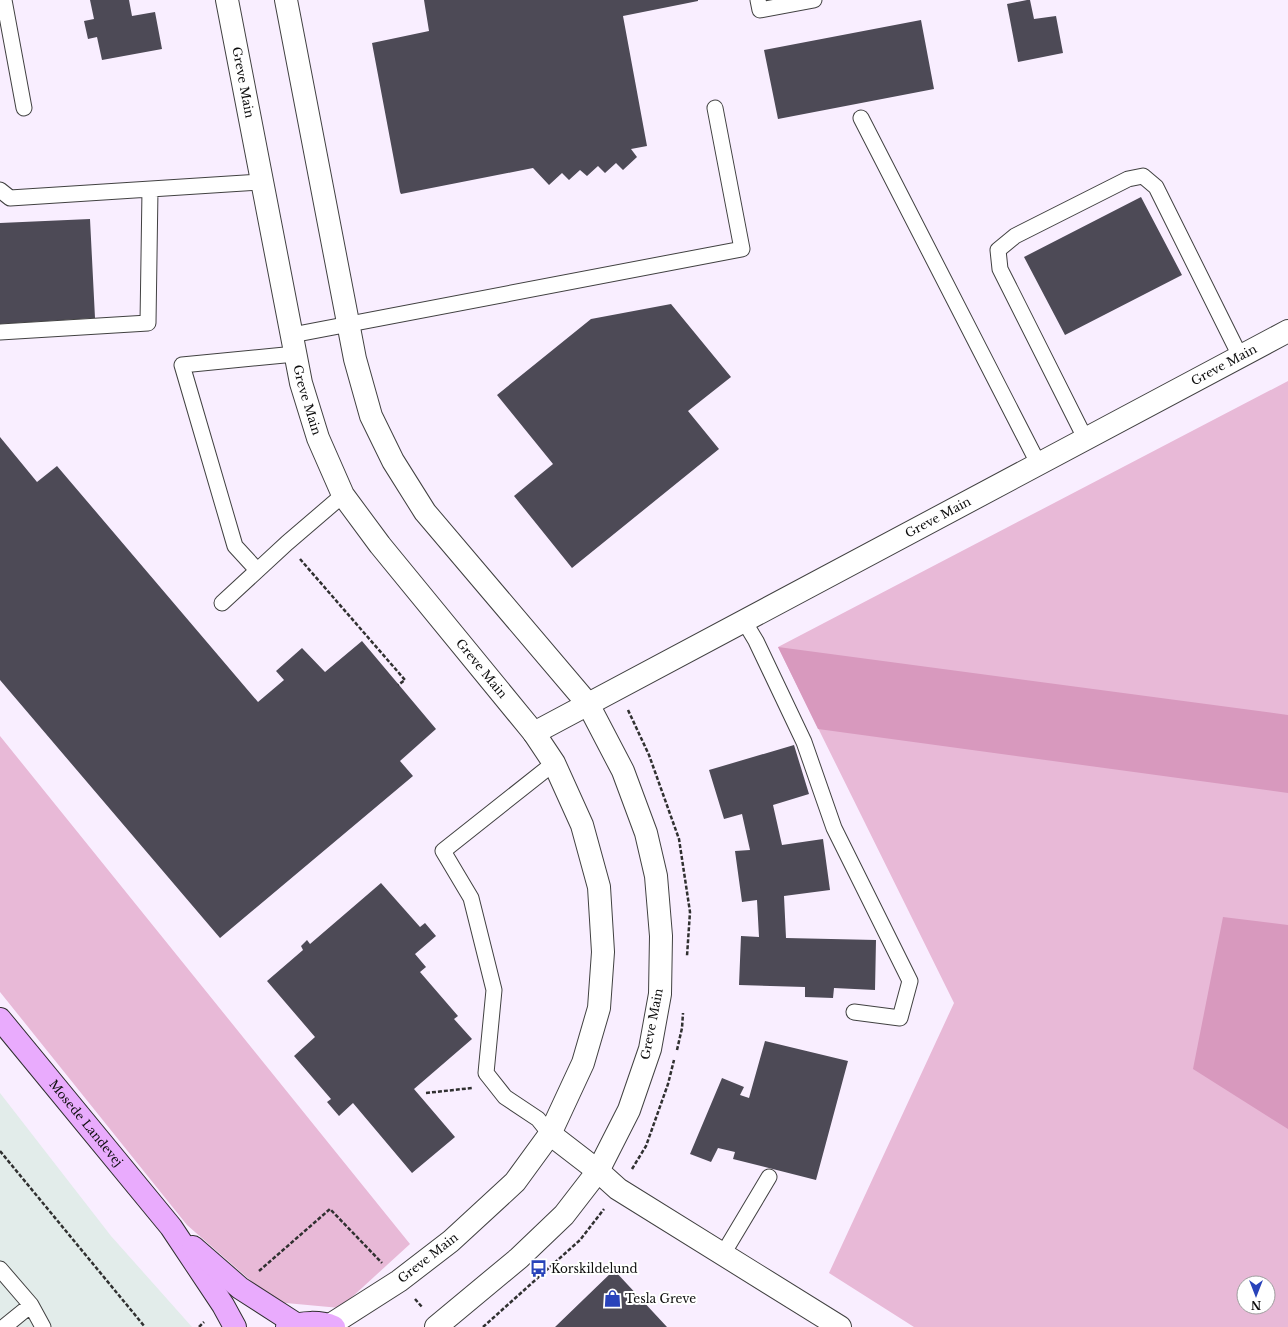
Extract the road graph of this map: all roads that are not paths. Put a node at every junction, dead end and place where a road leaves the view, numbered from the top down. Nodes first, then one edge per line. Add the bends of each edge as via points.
1 (4, 0) edge
2 (227, 0) edge
3 (286, 0) edge
4 (758, 0) edge
5 (814, 0) edge
6 (24, 108) dead end
7 (715, 108) dead end
8 (861, 118) dead end
9 (262, 182) junction
10 (0, 190) edge
11 (150, 190) junction
12 (349, 324) junction
13 (1288, 331) edge
14 (0, 332) edge
15 (294, 345) junction
16 (1240, 356) junction
17 (1085, 438) junction
18 (1038, 463) junction
19 (343, 495) junction
20 (257, 570) junction
21 (222, 603) dead end
22 (744, 621) junction
23 (588, 704) junction
24 (534, 733) junction
25 (554, 763) junction
26 (854, 1012) dead end
27 (0, 1019) edge
28 (550, 1134) junction
29 (598, 1171) junction
30 (769, 1177) dead end
31 (171, 1227) junction
32 (723, 1254) junction
33 (0, 1269) edge
34 (31, 1305) junction
35 (292, 1325) edge
36 (332, 1326) edge
37 (437, 1326) edge
38 (4, 1327) edge
39 (43, 1327) edge
40 (235, 1327) edge
41 (840, 1327) edge

1 - 6 lane
2 - 9 street, Greve Main
3 - 12 street, Greve Main
4 - 5 lane via 760,10
7 - 12 lane via 742,249
8 - 18 lane
9 - 11 lane
9 - 15 street, Greve Main
10 - 11 lane via 10,198
11 - 14 lane via 148,323
12 - 15 lane
12 - 23 street, Greve Main via 355,359 371,416 393,461 425,512
13 - 16 street, Greve Main
15 - 19 street, Greve Main via 301,383 318,438
15 - 20 lane via 182,364 235,546
16 - 17 street, Greve Main
16 - 17 lane via 1156,187 1143,176 1128,178 1015,236 998,250 1000,269
17 - 18 street, Greve Main
18 - 22 street, Greve Main
19 - 20 lane
19 - 24 street, Greve Main via 380,545
20 - 21 lane
22 - 23 street, Greve Main
22 - 26 lane via 804,742 834,828 910,980 900,1018
23 - 24 street, Greve Main
23 - 29 street, Greve Main via 623,771 646,833 656,876 661,936 660,994 650,1049 629,1110
24 - 25 street, Greve Main
25 - 28 street, Greve Main via 582,825 599,887 603,952 599,1008 583,1063
25 - 28 lane via 443,851 471,898 494,990 486,1073 505,1097 538,1119
27 - 31 main road, Mosede Landevej
28 - 29 street
28 - 36 street, Greve Main via 515,1182 451,1241 399,1281
29 - 32 street via 618,1189
29 - 37 street, Greve Main via 564,1215 519,1258
30 - 32 lane
31 - 35 main road, Mosede Landevej via 240,1288
31 - 40 main road, Mosede Landevej
32 - 41 street
33 - 34 lane
34 - 38 lane
34 - 39 lane
35 - 36 main road via 313,1323

